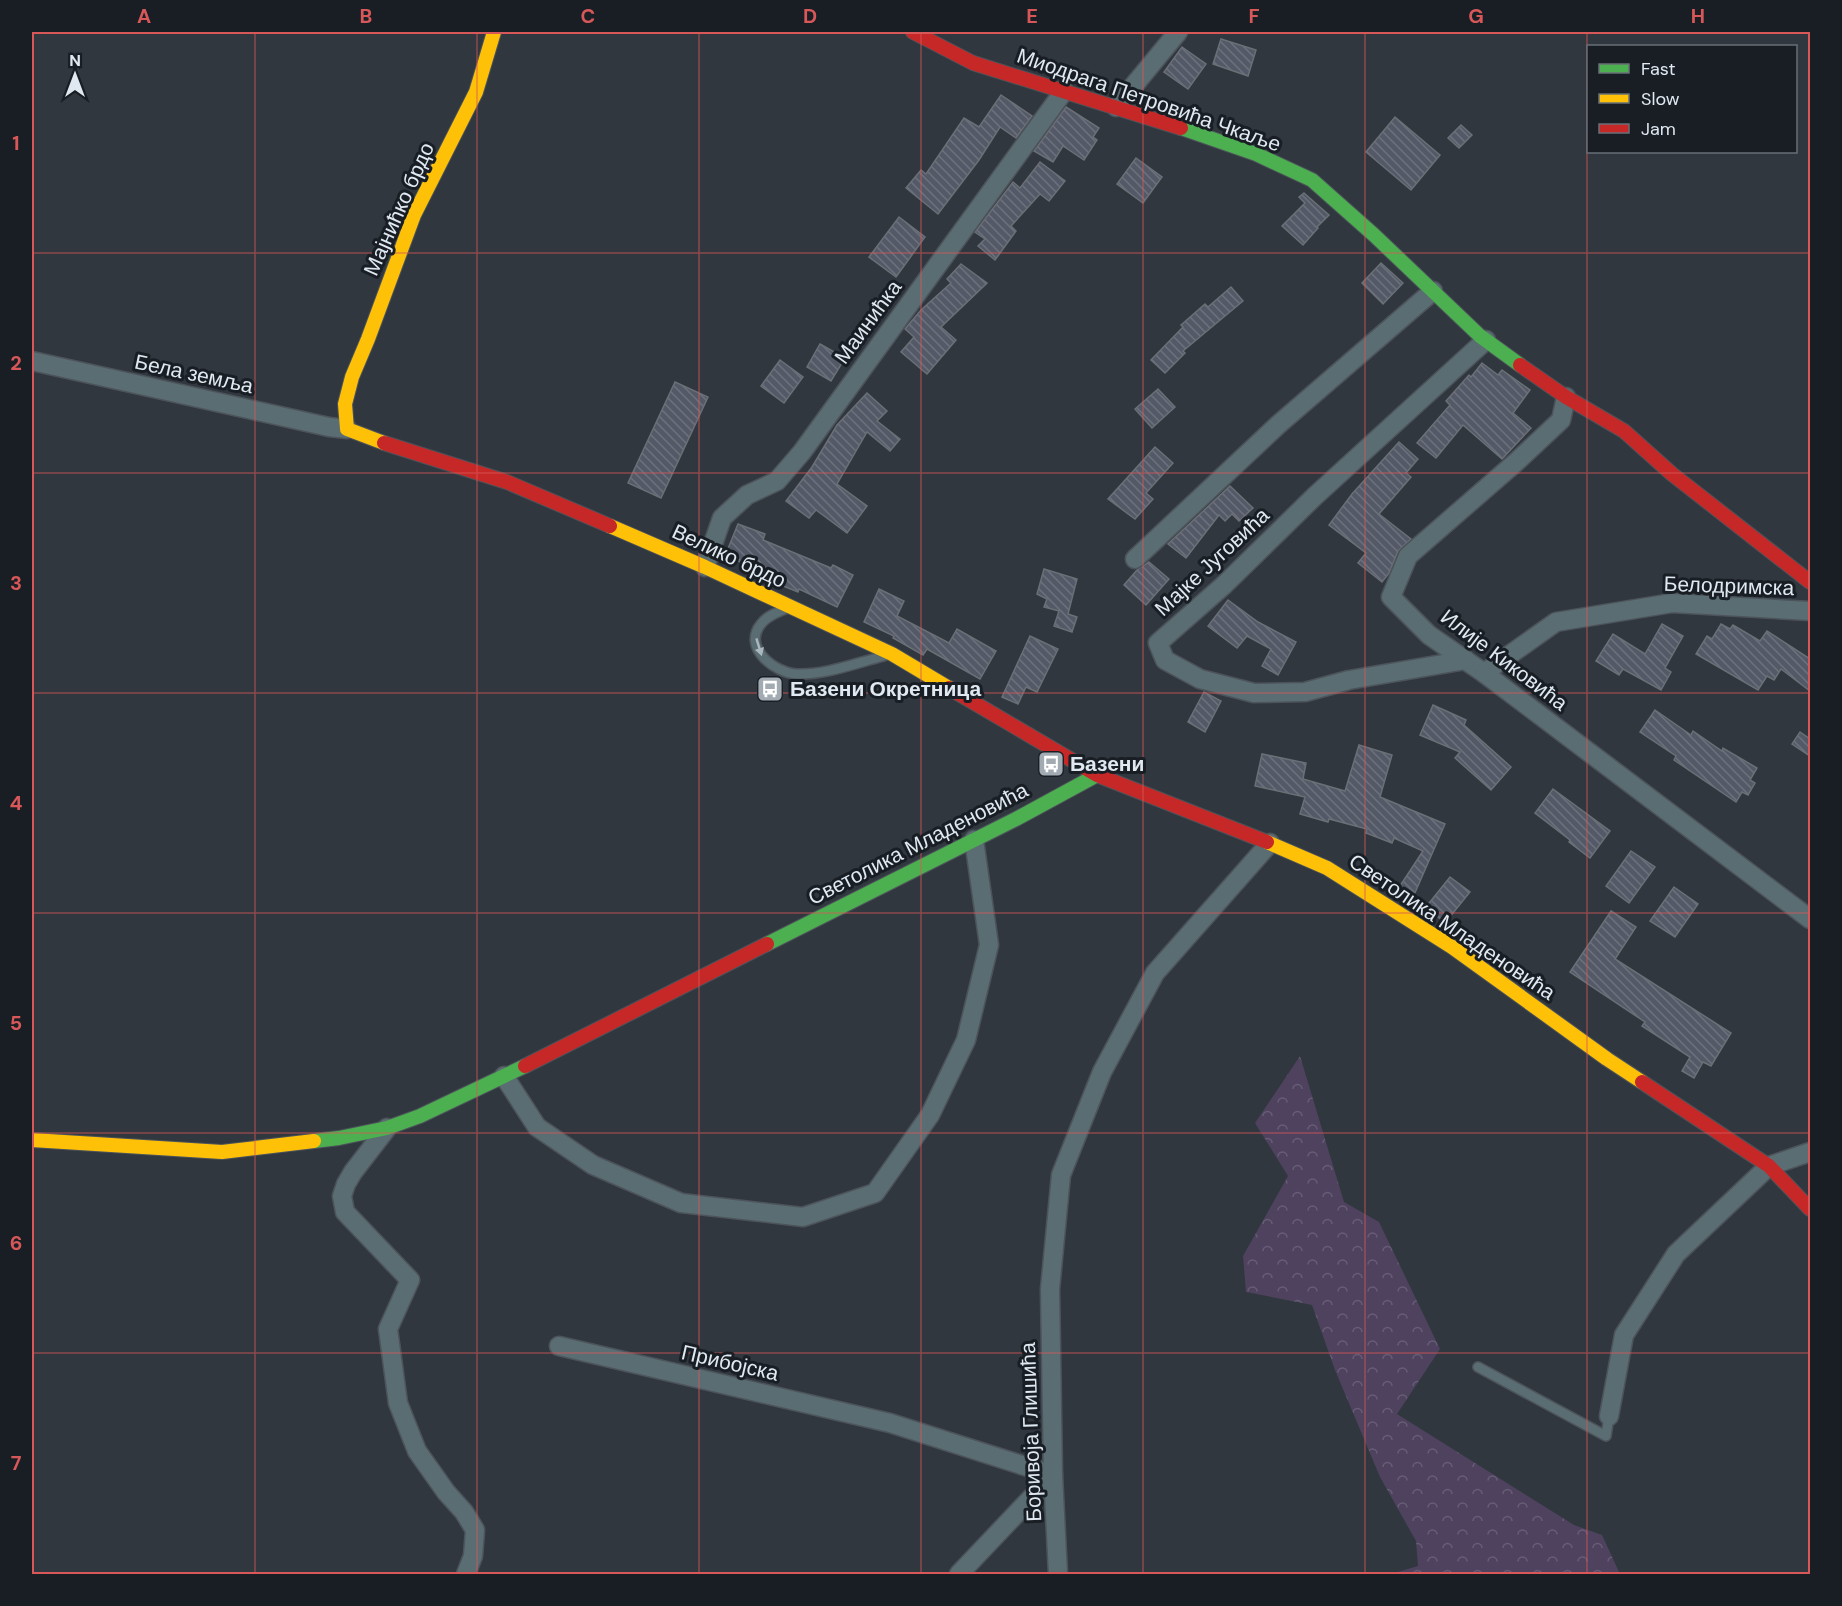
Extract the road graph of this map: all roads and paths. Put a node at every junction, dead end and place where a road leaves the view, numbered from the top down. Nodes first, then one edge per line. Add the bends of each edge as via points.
1 (494, 32) edge
2 (914, 32) edge
3 (1178, 32) edge
4 (1064, 91) junction
5 (1116, 107) junction
6 (1433, 291) junction
7 (1486, 340) junction
8 (32, 361) edge
9 (1566, 397) junction
10 (347, 429) junction
11 (1135, 559) dead end
12 (705, 567) junction
13 (1810, 582) edge
14 (790, 607) junction
15 (1810, 611) edge
16 (892, 654) junction
17 (1466, 660) junction
18 (1484, 673) junction
19 (1097, 775) junction
20 (974, 840) junction
21 (1270, 843) junction
22 (1810, 920) edge
23 (504, 1076) junction
24 (387, 1128) junction
25 (32, 1140) edge
26 (1810, 1152) edge
27 (1769, 1166) junction
28 (1810, 1209) edge
29 (559, 1346) dead end
30 (1478, 1367) dead end
31 (1609, 1416) joint
32 (1053, 1475) junction
33 (466, 1575) edge
34 (959, 1575) edge
35 (1058, 1575) edge

1 - 10 street, Мајнићко брдо via 476,92 414,215 352,377 345,404
2 - 4 street, Миодрага Петровића Чкаље via 973,63
3 - 5 street
4 - 5 street, Миодрага Петровића Чкаље
4 - 12 street, Маинићка via 801,452 777,481 747,495 722,518
5 - 6 street, Миодрага Петровића Чкаље via 1256,154 1312,180
6 - 7 street, Миодрага Петровића Чкаље
6 - 11 street via 1279,424
7 - 9 street, Миодрага Петровића Чкаље
7 - 17 street, Мајке Југовића via 1158,643 1165,660 1200,679 1254,693 1305,692 1349,680
8 - 10 street, Бела земља
9 - 13 street, Миодрага Петровића Чкаље via 1624,431 1672,474
9 - 17 street, Илије Киковића via 1561,420 1408,556 1391,597 1429,634
10 - 12 street, Велико брдо via 507,482
12 - 14 street, Велико брдо
14 - 16 street, Велико брдо
14 -> 16 lane via 764,621 756,637 762,657 780,671 816,672
15 - 18 street, Белодримска via 1672,603 1556,622
16 - 19 street, Велико брдо
17 - 18 street, Илије Киковића
18 - 22 street, Илије Киковића
19 - 20 street, Светолика Младеновића
19 - 21 street, Светолика Младеновића
20 - 23 street, Светолика Младеновића
20 - 23 street via 989,945 966,1040 930,1115 875,1194 803,1217 681,1203 593,1166 537,1128
21 - 27 street, Светолика Младеновића via 1327,868 1452,947 1607,1059
21 - 32 street, Боривоја Глишића via 1155,973 1102,1072 1061,1175 1050,1289
23 - 24 street, Светолика Младеновића
24 - 25 street, Светолика Младеновића via 222,1152
24 - 33 street via 353,1172 342,1196 345,1212 410,1280 388,1329 398,1403 417,1451 475,1530 473,1556
26 - 27 street
27 - 28 street, Светолика Младеновића
27 - 31 street via 1676,1254 1629,1326
29 - 32 street, Прибојска via 890,1423
30 - 31 lane via 1606,1436
32 - 34 street
32 - 35 street, Боривоја Глишића

